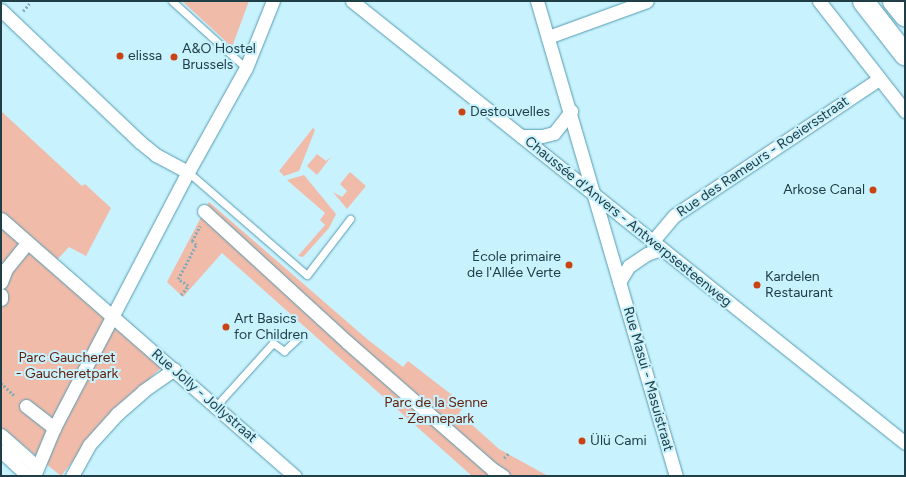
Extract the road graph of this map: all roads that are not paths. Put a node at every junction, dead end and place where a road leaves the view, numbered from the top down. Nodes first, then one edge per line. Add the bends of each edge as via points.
1 (172, 1) edge
2 (273, 1) edge
3 (352, 1) edge
4 (537, 1) edge
5 (647, 1) edge
6 (819, 1) edge
7 (863, 1) edge
8 (893, 1) edge
9 (1, 10) edge
10 (905, 16) edge
11 (548, 37) junction
12 (905, 55) edge
13 (246, 68) junction
14 (879, 79) junction
15 (905, 110) edge
16 (571, 111) junction
17 (521, 136) junction
18 (188, 172) junction
19 (596, 198) junction
20 (204, 211) dead end
21 (1, 219) edge
22 (350, 219) dead end
23 (27, 243) junction
24 (657, 246) junction
25 (4, 268) edge
26 (1, 282) edge
27 (619, 282) junction
28 (1, 295) edge
29 (1, 299) edge
30 (112, 318) junction
31 (299, 337) dead end
32 (174, 369) junction
33 (26, 406) road end
34 (216, 406) junction
35 (54, 428) junction
36 (1, 435) edge
37 (905, 443) edge
38 (1, 451) edge
39 (33, 473) edge
40 (72, 476) edge
41 (295, 476) edge
42 (503, 476) edge
43 (676, 476) edge

1 - 13 lane
2 - 13 street
3 - 17 street, Chaussée d'Anvers - Antwerpsesteenweg
4 - 11 street, Rue Masui - Masuistraat
5 - 11 street
6 - 14 street
7 - 12 main road
8 - 10 main road
9 - 18 street via 140,142 156,155
11 - 16 street, Rue Masui - Masuistraat
13 - 18 street
14 - 15 street
14 - 24 street, Rue des Rameurs - Roeiersstraat via 676,215
16 - 17 street via 554,133
16 - 19 street, Rue Masui - Masuistraat
17 - 19 street, Chaussée d'Anvers - Antwerpsesteenweg
18 - 22 lane via 307,275
18 - 30 street
19 - 24 street, Chaussée d'Anvers - Antwerpsesteenweg
19 - 27 street, Rue Masui - Masuistraat
20 - 42 street via 347,342
21 - 23 street, Rue Jolly - Jollystraat
23 - 25 street
23 - 30 street, Rue Jolly - Jollystraat
24 - 27 street via 633,263
24 - 37 street, Chaussée d'Anvers - Antwerpsesteenweg
25 - 26 street
27 - 43 street, Rue Masui - Masuistraat
28 - 29 street
30 - 32 street, Rue Jolly - Jollystraat
30 - 35 street
31 - 34 lane via 284,351 273,343
32 - 34 street, Rue Jolly - Jollystraat
32 - 40 street via 117,414 89,445
33 - 35 street
34 - 41 street, Rue Jolly - Jollystraat
35 - 39 street
36 - 39 street
38 - 39 street

